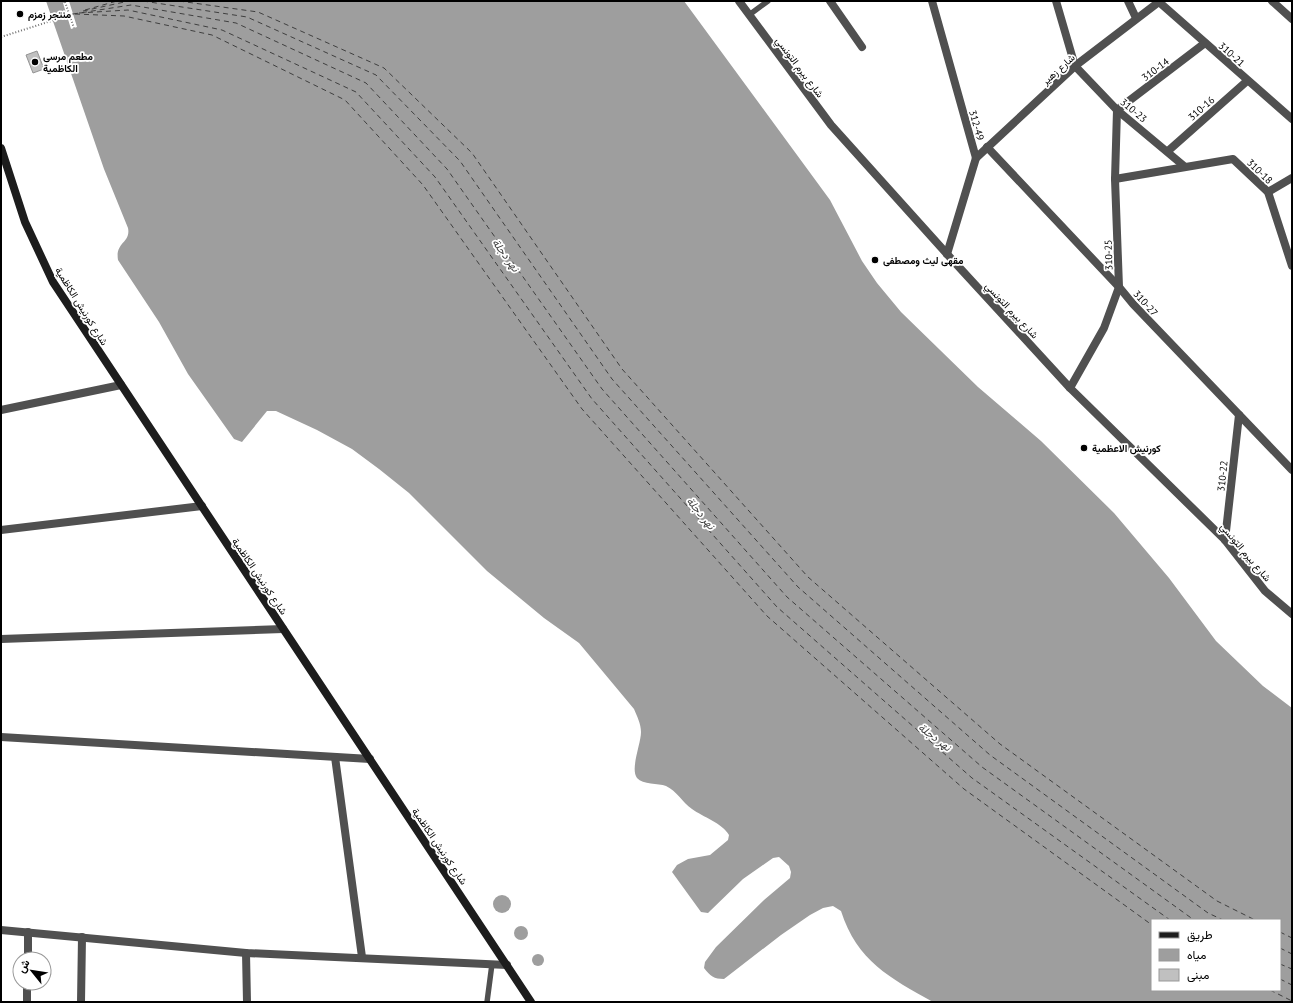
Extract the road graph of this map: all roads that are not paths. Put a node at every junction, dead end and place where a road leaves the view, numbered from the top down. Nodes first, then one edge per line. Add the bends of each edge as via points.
1 (739, 1) edge
2 (768, 1) edge
3 (830, 1) edge
4 (932, 1) edge
5 (1056, 1) edge
6 (1128, 1) edge
7 (1159, 1) edge
8 (1272, 1) edge
9 (749, 15) junction
10 (1136, 18) junction
11 (1292, 19) edge
12 (1205, 43) junction
13 (862, 47) dead end
14 (1075, 66) junction
15 (1247, 81) junction
16 (1117, 110) junction
17 (1292, 119) edge
18 (987, 147) junction
19 (1, 148) edge
20 (1168, 151) junction
21 (976, 158) junction
22 (1184, 166) junction
23 (1292, 178) edge
24 (1116, 179) junction
25 (1268, 192) junction
26 (947, 254) junction
27 (1292, 266) edge
28 (1119, 287) junction
29 (121, 385) junction
30 (1070, 388) junction
31 (1, 410) edge
32 (1239, 415) junction
33 (1292, 470) edge
34 (202, 506) junction
35 (1, 530) edge
36 (1226, 540) junction
37 (1292, 614) edge
38 (283, 629) junction
39 (1, 639) edge
40 (1, 737) edge
41 (335, 757) junction
42 (370, 759) junction
43 (1, 930) edge
44 (28, 932) junction
45 (82, 937) junction
46 (28, 951) edge
47 (246, 953) junction
48 (362, 957) junction
49 (492, 964) junction
50 (507, 965) junction
51 (27, 991) edge
52 (27, 1002) edge
53 (81, 1002) edge
54 (247, 1002) edge
55 (487, 1002) edge
56 (531, 1002) edge

1 - 9 street, شارع بيرم التونسي
2 - 9 lane
3 - 13 street
4 - 21 street, 312-49
5 - 14 street
6 - 10 street
7 - 10 street, شارع زهير
7 - 12 street, 310-21
8 - 11 street
9 - 26 street, شارع بيرم التونسي via 831,125
10 - 14 street, شارع زهير
12 - 15 street, 310-21
12 - 16 street, 310-14
14 - 16 street, 310-23
14 - 18 street, شارع زهير
15 - 17 street, 310-21
15 - 20 street, 310-16
16 - 20 street, 310-23
16 - 24 street, 310-25
18 - 21 street, شارع زهير
18 - 28 street, 310-27
19 - 29 street, شارع كورنيش الكاظمية via 25,222 53,282
20 - 22 street, 310-23
21 - 26 street
22 - 24 street, 310-18
22 - 25 street, 310-18 via 1233,159
23 - 25 street
24 - 28 street, 310-25
25 - 27 street, 310-18
26 - 30 street, شارع بيرم التونسي
28 - 30 street, 310-25 via 1104,328
28 - 32 street, 310-27
29 - 31 street
29 - 34 street, شارع كورنيش الكاظمية
30 - 36 street, شارع بيرم التونسي
32 - 33 street, 310-27
32 - 36 street, 310-22
34 - 35 street
34 - 38 street, شارع كورنيش الكاظمية
36 - 37 street, شارع بيرم التونسي via 1265,591
38 - 39 street
38 - 42 street, شارع كورنيش الكاظمية
40 - 41 street
41 - 42 street
41 - 48 street
42 - 50 street, شارع كورنيش الكاظمية
43 - 44 street
44 - 45 street
44 - 46 street
45 - 47 street
45 - 53 street
47 - 48 street
47 - 54 street
48 - 49 street
49 - 50 street
49 - 55 lane
50 - 56 street, شارع كورنيش الكاظمية
51 - 52 street

